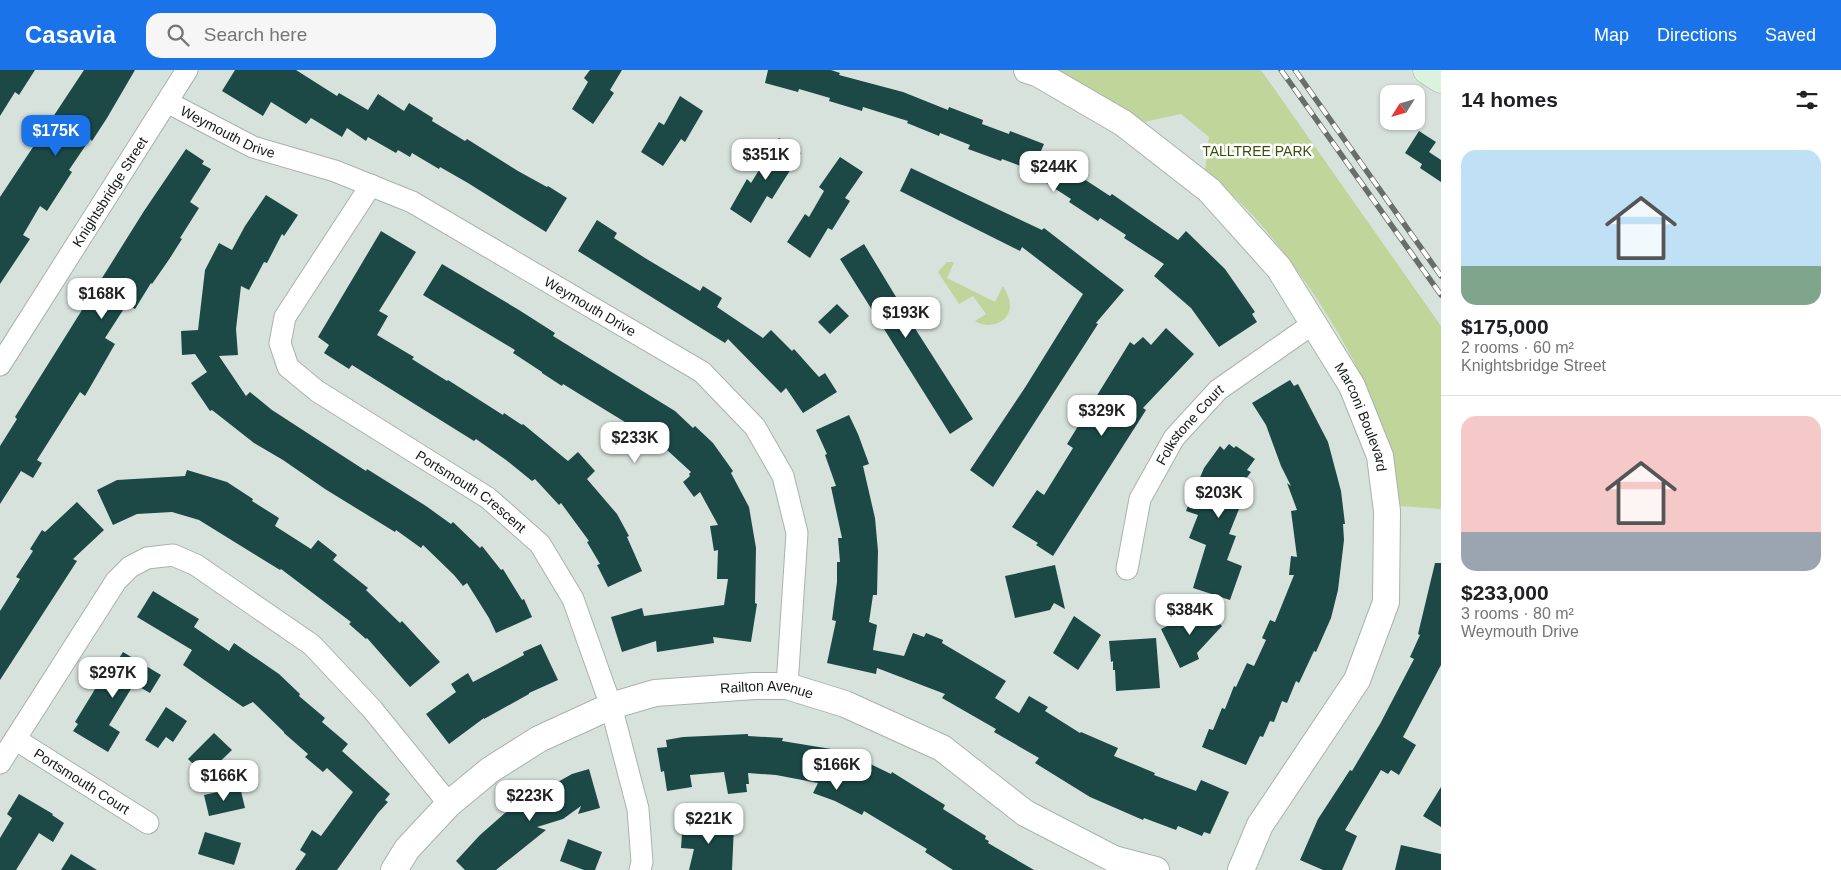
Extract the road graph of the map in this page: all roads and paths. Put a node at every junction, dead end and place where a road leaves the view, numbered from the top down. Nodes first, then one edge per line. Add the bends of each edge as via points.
1 (187, 70) edge
2 (1027, 70) edge
3 (1427, 70) edge
4 (1441, 79) edge
5 (167, 102) junction
6 (371, 185) junction
7 (1314, 323) junction
8 (0, 365) edge
9 (1127, 569) dead end
10 (787, 686) junction
11 (611, 706) junction
12 (15, 739) junction
13 (0, 763) edge
14 (450, 804) junction
15 (148, 824) dead end
16 (394, 870) edge
17 (640, 870) edge
18 (1156, 870) edge
19 (1241, 870) edge

1 - 5 street, Knightsbridge Street
2 - 7 street, Marconi Boulevard via 1123,123 1208,190 1279,268
3 - 4 main road
5 - 6 street, Weymouth Drive via 253,147 336,171
5 - 8 street, Knightsbridge Street
6 - 10 street, Weymouth Drive via 412,202 702,372 755,427 783,476 797,533
6 - 11 street, Portsmouth Crescent via 285,317 280,343 288,367 317,391 488,498 540,544 573,599
7 - 9 street, Folkstone Court via 1218,390 1174,438 1140,499
7 - 19 street, Marconi Boulevard via 1352,386 1380,456 1387,511 1386,602 1357,680 1260,825
10 - 11 street, Railton Avenue via 656,693
10 - 18 street, Railton Avenue via 845,704 942,748 1025,813 1114,859
11 - 14 street, Railton Avenue via 539,739 490,770
11 - 17 street, Portsmouth Crescent via 638,809
12 - 13 street
12 - 14 street via 116,581 130,567 147,558 173,555 196,565 312,645 372,708
12 - 15 street, Portsmouth Court
14 - 16 street, Railton Avenue via 407,849

